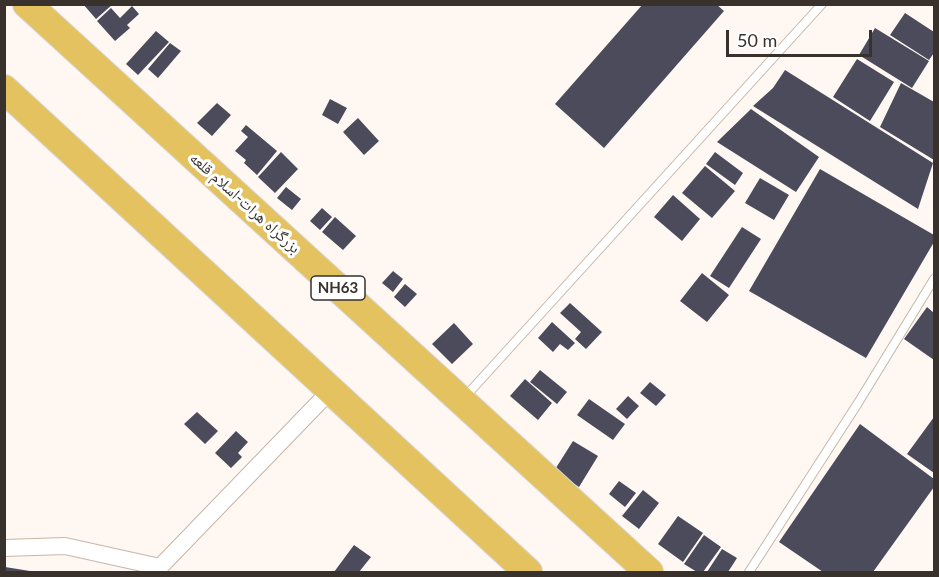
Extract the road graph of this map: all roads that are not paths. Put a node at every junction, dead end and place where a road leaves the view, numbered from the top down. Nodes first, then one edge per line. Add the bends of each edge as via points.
1 (27, 4) edge
2 (822, 4) edge
3 (4, 89) edge
4 (934, 279) edge
5 (331, 390) junction
6 (462, 400) junction
7 (4, 548) edge
8 (160, 570) edge
9 (528, 573) edge
10 (649, 573) edge
11 (749, 573) edge

1 - 6 highway, بزرگراه هرات-اسلام قلعه / NH63
2 - 6 lane
3 - 5 highway
4 - 11 lane
5 - 8 street
5 - 9 highway
6 - 10 highway, بزرگراه هرات-اسلام قلعه / NH63
7 - 8 street via 65,546

